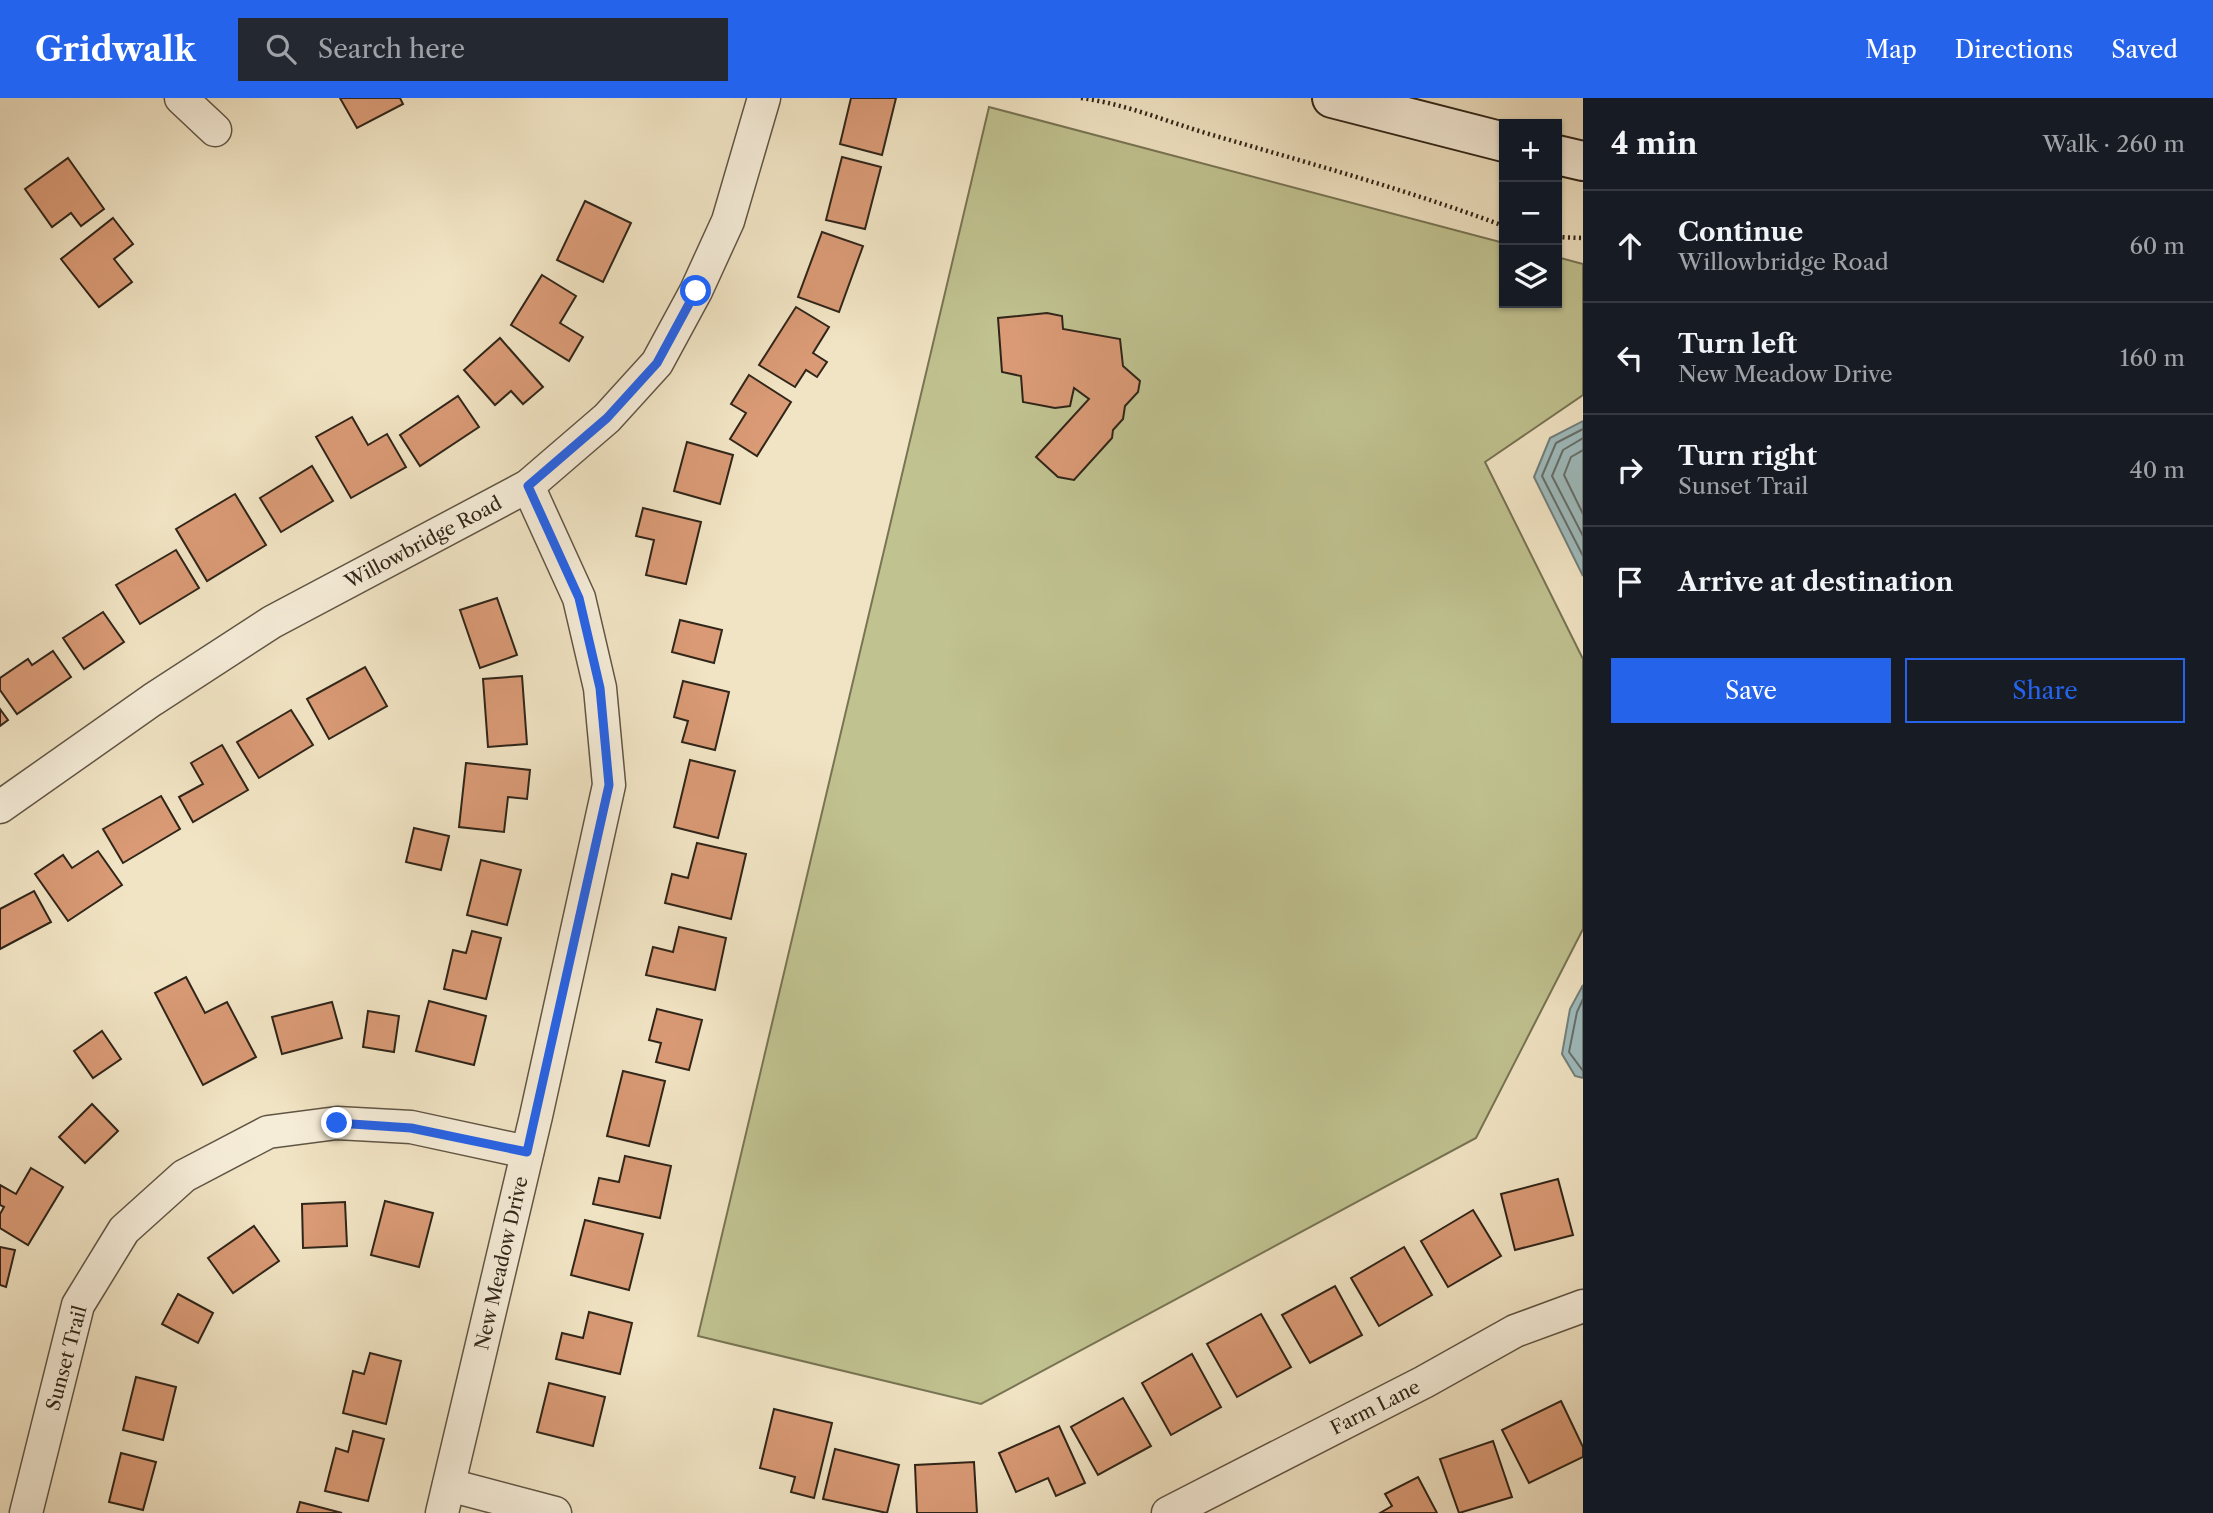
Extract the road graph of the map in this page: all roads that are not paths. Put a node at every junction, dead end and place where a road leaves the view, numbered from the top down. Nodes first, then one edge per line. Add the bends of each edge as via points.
1 (181, 98) edge
2 (764, 98) edge
3 (1332, 98) edge
4 (215, 130) dead end
5 (1499, 141) edge
6 (1562, 156) edge
7 (1583, 161) edge
8 (528, 486) junction
9 (0, 807) edge
10 (527, 1152) junction
11 (1583, 1306) edge
12 (445, 1499) edge
13 (26, 1513) edge
14 (555, 1513) edge
15 (1168, 1513) edge

1 - 4 street
2 - 8 street, Willowbridge Road via 728,221 657,363 607,418
3 - 5 main road
6 - 7 main road
8 - 9 street, Willowbridge Road via 272,622
8 - 10 street, New Meadow Drive via 579,598 600,688 609,785
10 - 12 street, New Meadow Drive
10 - 13 street, Sunset Trail via 411,1128 337,1123 268,1132 184,1175 124,1230 78,1305
11 - 15 street, Farm Lane via 1515,1331
12 - 14 street

